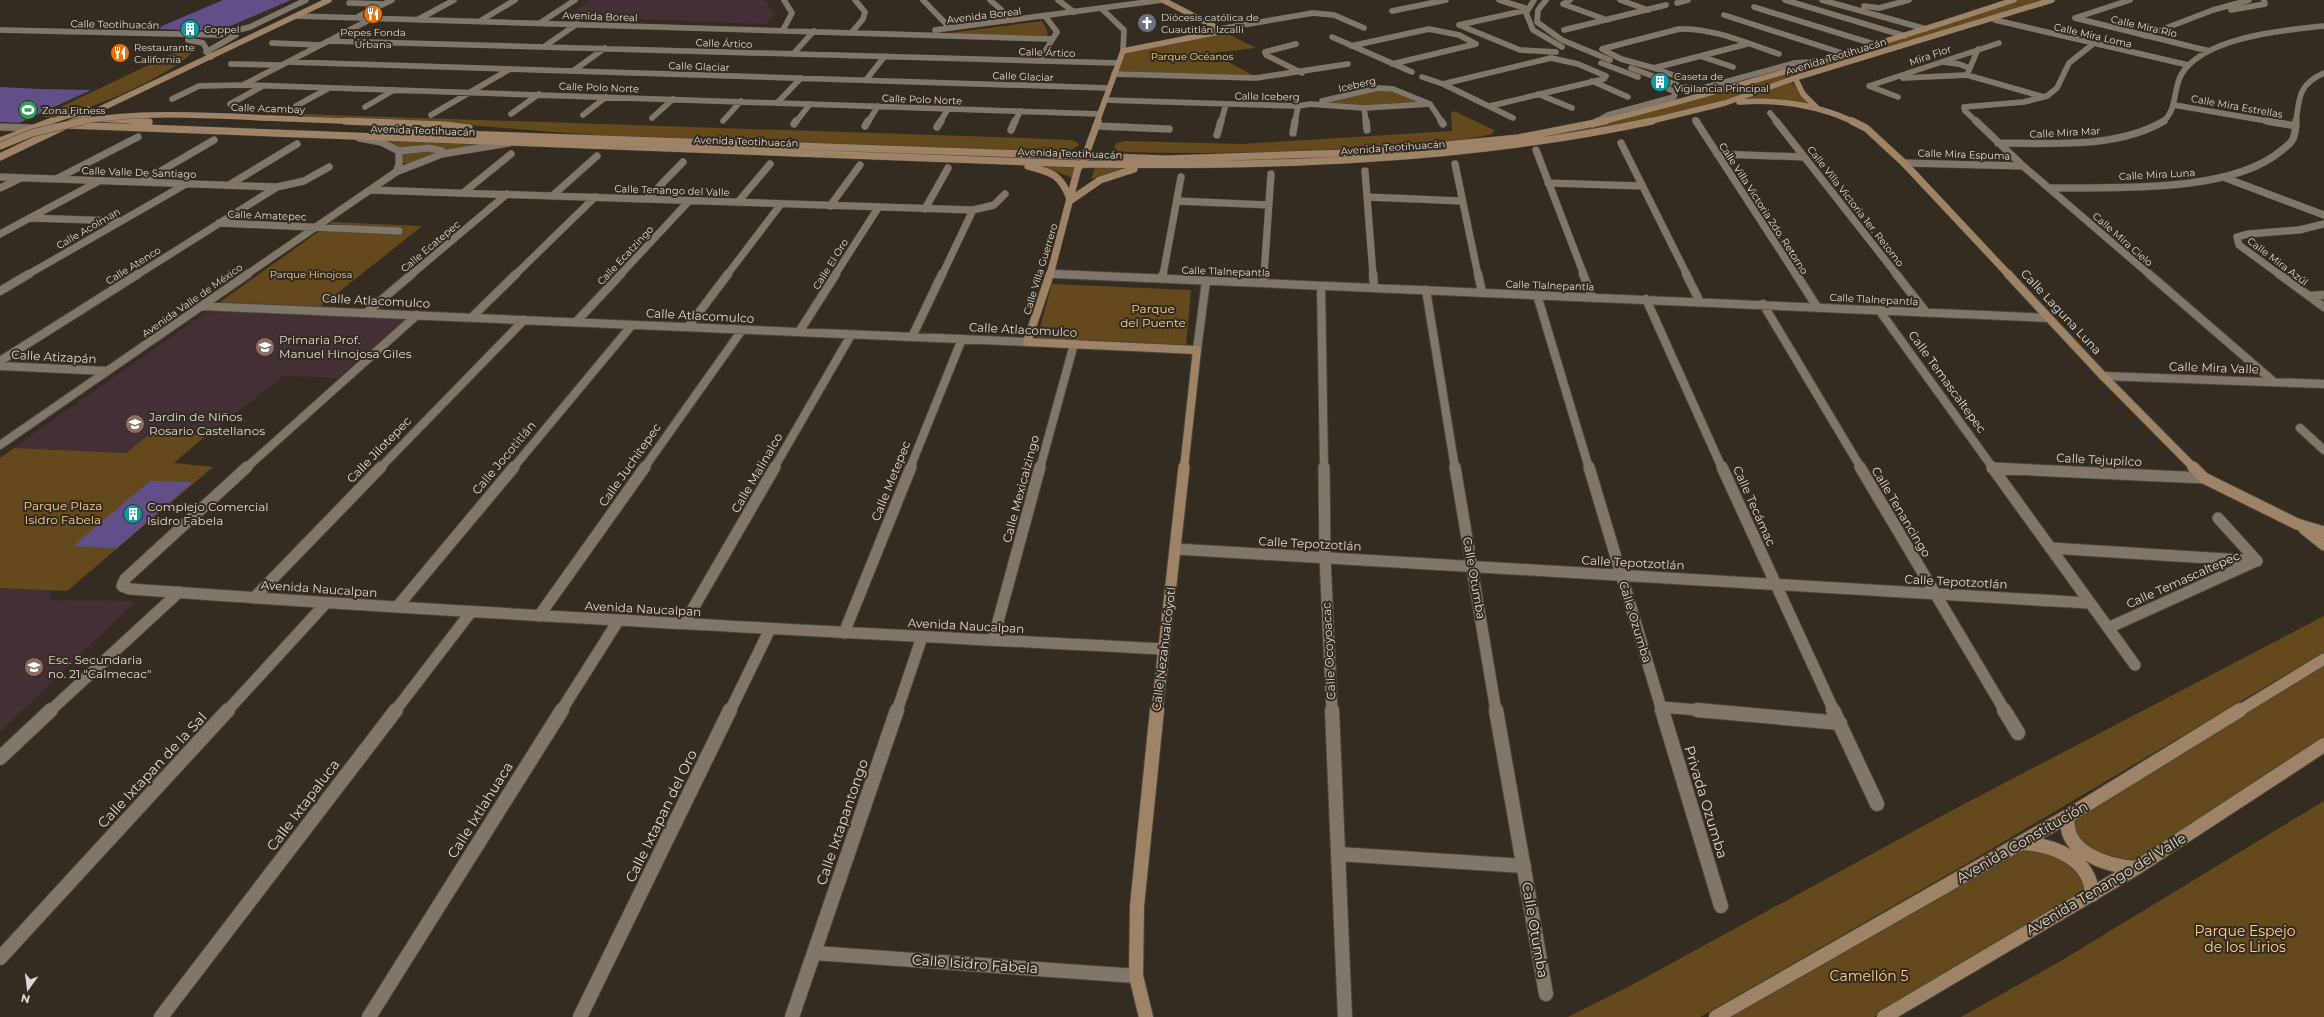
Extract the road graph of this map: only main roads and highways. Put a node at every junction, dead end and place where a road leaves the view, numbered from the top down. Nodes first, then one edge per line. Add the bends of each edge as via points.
1 (329, 0) edge
2 (1163, 0) edge
3 (2014, 0) edge
4 (2052, 0) edge
5 (1795, 78) junction
6 (115, 102) junction
7 (1723, 103) junction
8 (1816, 107) junction
9 (80, 119) junction
10 (176, 123) junction
11 (67, 126) junction
12 (164, 129) junction
13 (538, 137) junction
14 (0, 141) edge
15 (0, 146) edge
16 (1084, 156) junction
17 (0, 157) edge
18 (990, 160) junction
19 (1082, 164) junction
20 (1154, 166) junction
21 (1071, 200) junction
22 (1027, 342) joint
23 (1197, 350) joint
24 (2297, 524) junction
25 (2324, 532) edge
26 (2324, 545) edge
27 (2324, 659) edge
28 (2324, 745) edge
29 (2068, 816) junction
30 (2021, 843) junction
31 (2136, 868) junction
32 (2092, 895) junction
33 (1146, 1017) edge
34 (1716, 1017) edge
35 (1884, 1017) edge

1 - 6 main road
2 - 16 main road, Calle Villa Guerrero via 1219,29 1219,32 1123,51
3 - 16 main road, Avenida Teotihuacán via 1926,30 1701,98 1593,124 1518,138 1348,153 1215,158
4 - 5 main road, Avenida Teotihuacán via 1995,20
5 - 7 main road, Avenida Teotihuacán
5 - 8 main road, Calle Laguna Luna via 1803,94
6 - 9 main road
6 - 14 main road via 30,128
7 - 8 main road, Calle Laguna Luna via 1763,100
7 - 20 main road, Avenida Teotihuacán via 1637,124 1495,148 1344,161
8 - 24 main road, Calle Laguna Luna via 1866,128 1904,163 2103,376 2204,478
9 - 10 main road, Avenida Teotihuacán
9 - 11 main road
10 - 12 main road
10 - 13 main road, Avenida Teotihuacán
11 - 12 main road, Avenida Teotihuacán
11 - 17 main road
12 - 18 main road, Avenida Teotihuacán
13 - 15 main road, Calle Acambay, bridge via 445,125 161,114 117,115 58,125
13 - 16 main road, Avenida Teotihuacán
16 - 19 main road, Calle Villa Guerrero
18 - 19 main road, Avenida Teotihuacán
18 - 21 main road via 1040,169 1055,175 1064,181
19 - 20 main road, Avenida Teotihuacán
19 - 21 main road, Calle Villa Guerrero via 1084,168
20 - 21 main road via 1106,176
21 - 22 main road, Calle Villa Guerrero
22 - 23 main road, Calle Atlacomulco
23 - 33 main road, Calle Nezahualcóyotl via 1137,906 1136,976
24 - 25 main road, Calle Laguna Luna
24 - 26 main road, Calle Laguna Luna
27 - 29 main road, Avenida Constitución
28 - 31 main road, Avenida Tenango del Valle
29 - 30 main road, Avenida Constitución
29 - 31 main road via 2065,823 2072,840 2091,856 2115,866
30 - 32 main road via 2045,845 2070,858 2091,881
30 - 34 main road, Avenida Constitución
31 - 32 main road, Avenida Tenango del Valle
32 - 35 main road, Avenida Tenango del Valle

